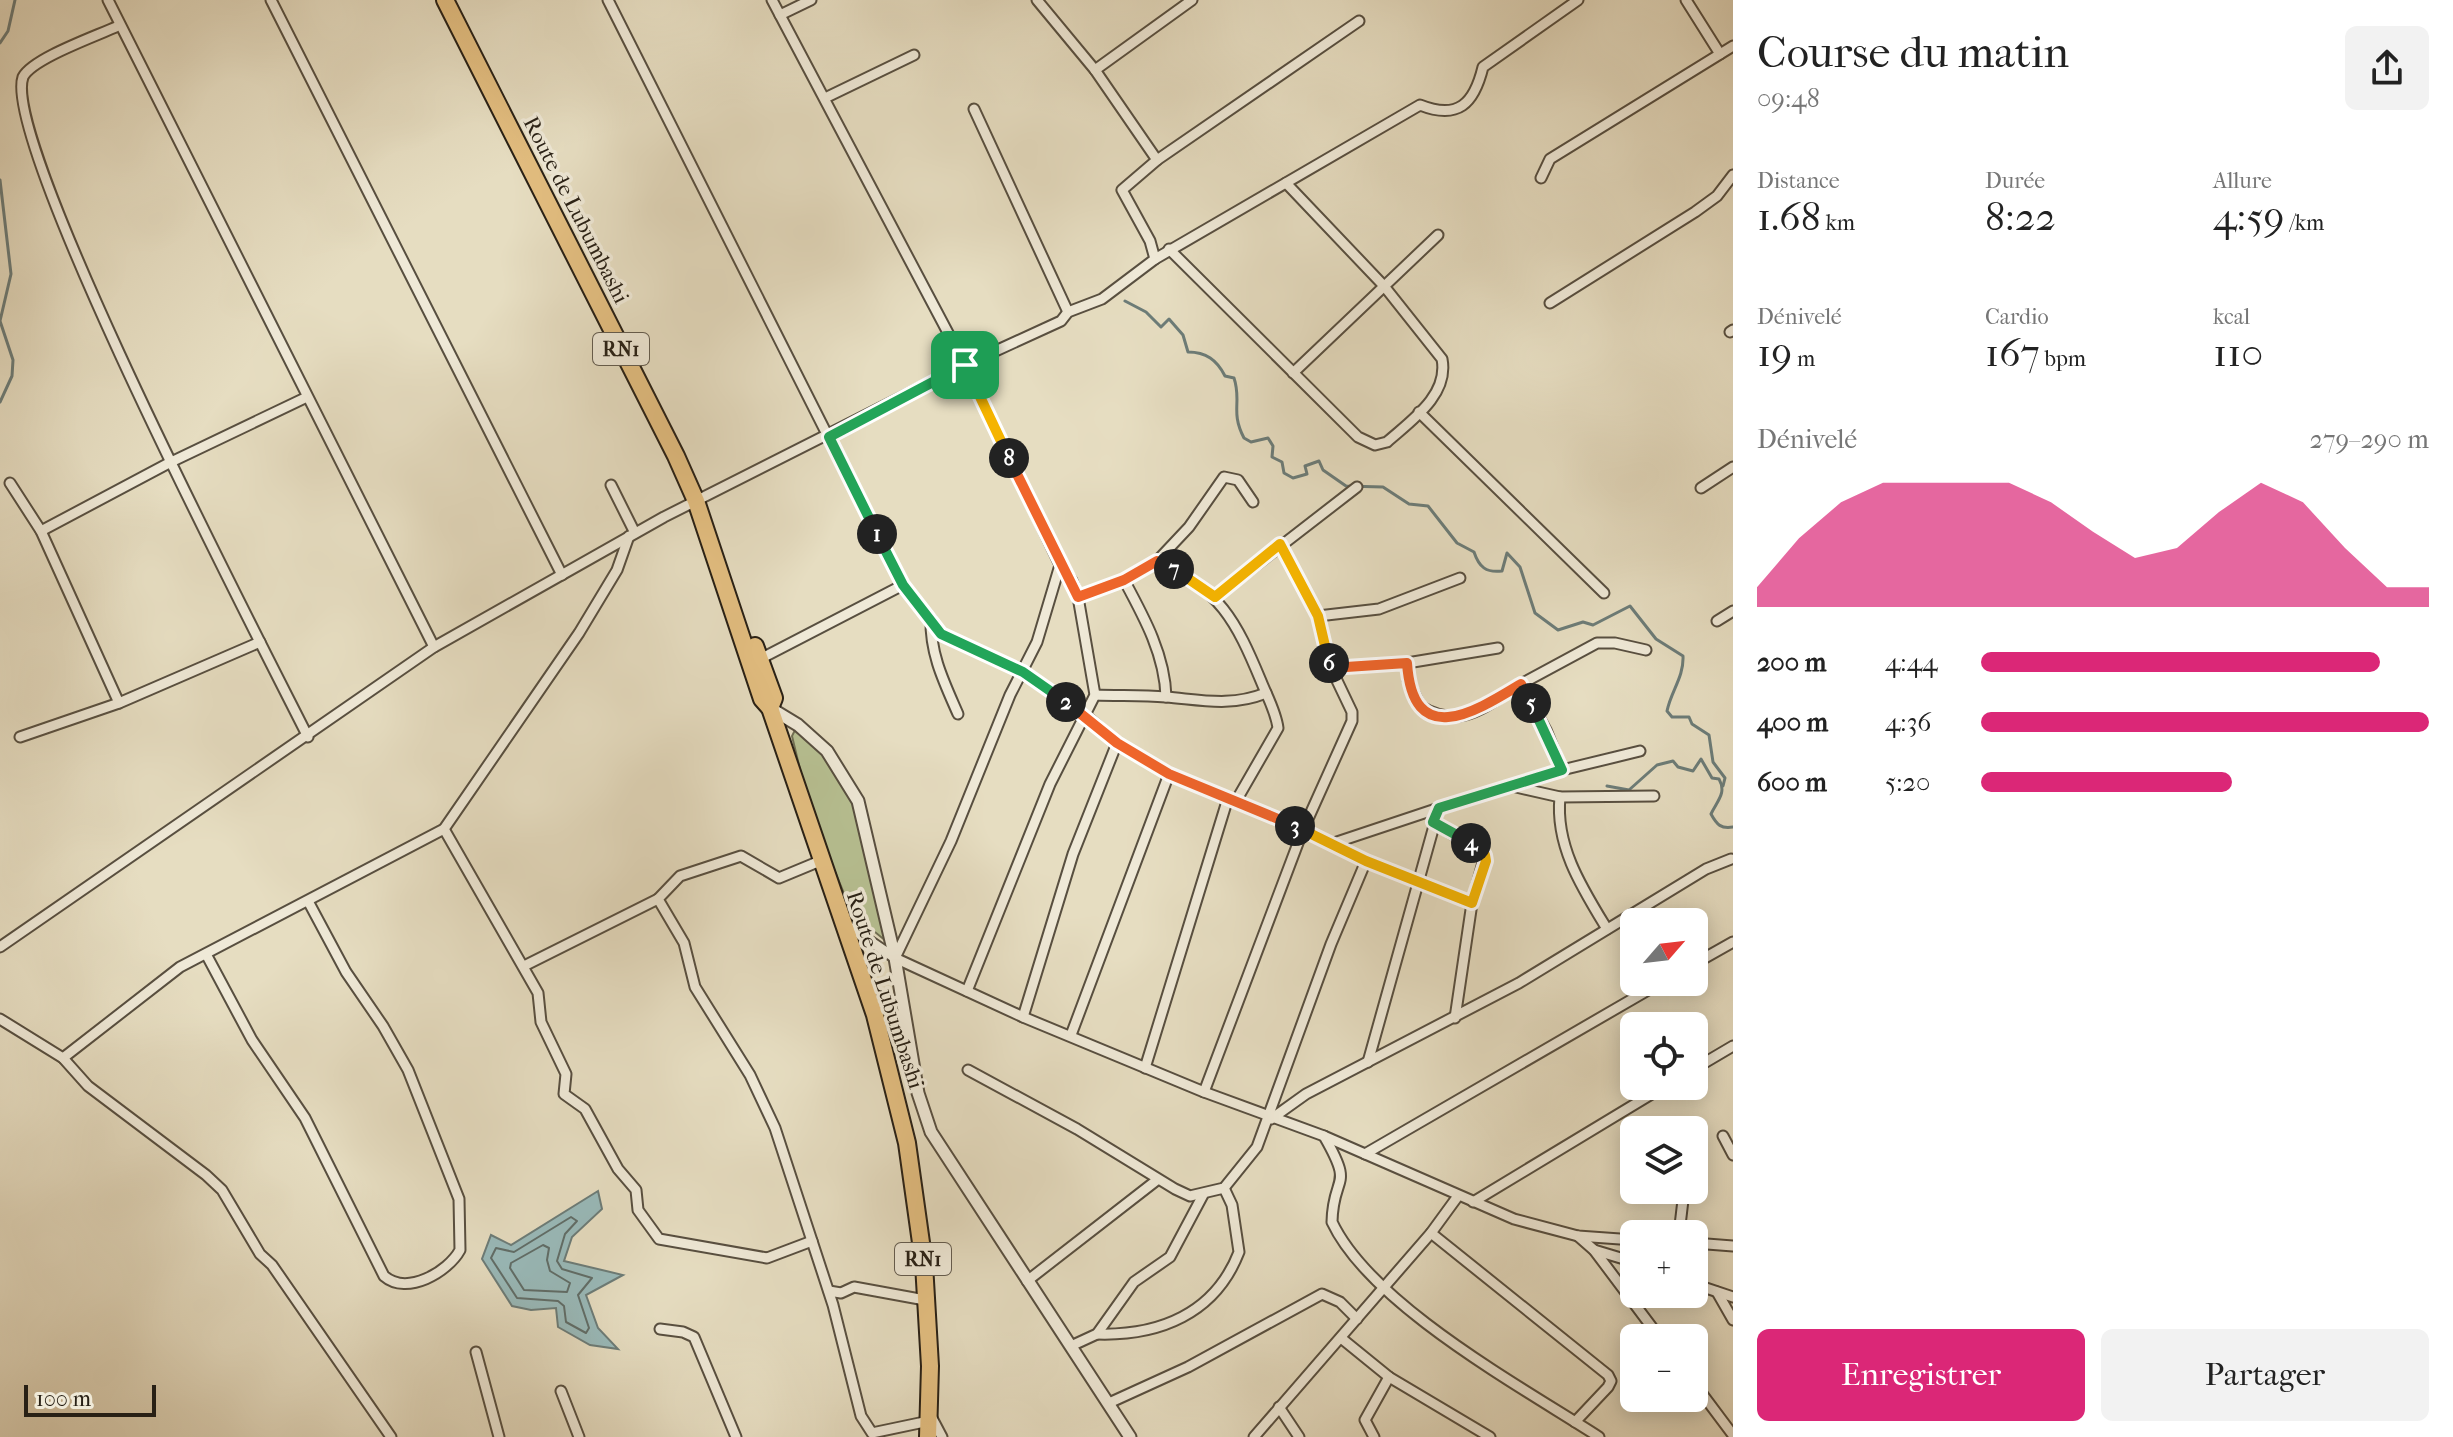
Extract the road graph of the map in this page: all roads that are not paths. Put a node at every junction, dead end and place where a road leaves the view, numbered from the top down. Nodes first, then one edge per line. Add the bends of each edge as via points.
1 (108, 0) edge
2 (271, 0) edge
3 (445, 0) edge
4 (456, 0) edge
5 (608, 0) edge
6 (772, 0) edge
7 (811, 0) edge
8 (1037, 0) edge
9 (1192, 0) edge
10 (1578, 0) edge
11 (1686, 0) edge
12 (780, 15) junction
13 (1359, 21) dead end
14 (118, 26) junction
15 (1728, 52) edge
16 (914, 55) dead end
17 (1095, 70) junction
18 (825, 98) junction
19 (974, 109) dead end
20 (1157, 160) junction
21 (1733, 175) edge
22 (1541, 178) dead end
23 (1286, 183) junction
24 (1438, 235) dead end
25 (1169, 249) junction
26 (1155, 259) junction
27 (1384, 286) junction
28 (1550, 303) dead end
29 (1068, 312) junction
30 (965, 365) junction
31 (1293, 373) junction
32 (307, 397) junction
33 (1419, 412) junction
34 (829, 437) junction
35 (169, 463) junction
36 (1733, 467) edge
37 (10, 483) dead end
38 (611, 485) dead end
39 (1357, 487) dead end
40 (1701, 488) dead end
41 (700, 500) junction
42 (1253, 502) dead end
43 (41, 531) junction
44 (632, 534) junction
45 (1280, 544) junction
46 (1157, 561) junction
47 (1060, 565) junction
48 (562, 575) junction
49 (1460, 578) dead end
50 (1124, 580) junction
51 (903, 585) junction
52 (1604, 593) dead end
53 (1078, 597) junction
54 (1215, 597) junction
55 (1733, 611) edge
56 (931, 616) junction
57 (1318, 616) junction
58 (1717, 621) dead end
59 (260, 642) junction
60 (434, 647) junction
61 (1498, 648) dead end
62 (1646, 650) dead end
63 (760, 659) junction
64 (1407, 663) junction
65 (1331, 668) junction
66 (1023, 672) junction
67 (1521, 684) junction
68 (1266, 693) junction
69 (1095, 695) junction
70 (1166, 697) junction
71 (119, 703) junction
72 (770, 708) junction
73 (958, 714) dead end
74 (1084, 714) junction
75 (20, 737) dead end
76 (308, 737) junction
77 (1117, 743) junction
78 (1640, 751) dead end
79 (1562, 770) junction
80 (1169, 774) junction
81 (1516, 787) junction
82 (1654, 796) dead end
83 (1560, 797) junction
84 (1232, 800) junction
85 (1439, 808) junction
86 (1433, 822) junction
87 (444, 829) junction
88 (1303, 830) junction
89 (1334, 843) junction
90 (1731, 859) dead end
91 (820, 861) junction
92 (1366, 861) junction
93 (1420, 883) junction
94 (658, 899) junction
95 (308, 901) junction
96 (1472, 903) junction
97 (842, 922) junction
98 (1607, 929) junction
99 (1733, 942) edge
100 (0, 947) edge
101 (206, 954) junction
102 (1708, 956) edge
103 (895, 958) junction
104 (524, 966) junction
105 (967, 991) junction
106 (1638, 996) edge
107 (1023, 1017) junction
108 (1455, 1018) junction
109 (0, 1019) edge
110 (1071, 1035) junction
111 (1733, 1046) edge
112 (63, 1058) junction
113 (1708, 1061) edge
114 (1368, 1062) junction
115 (1145, 1068) junction
116 (968, 1070) dead end
117 (1204, 1092) junction
118 (1642, 1100) edge
119 (1271, 1119) junction
120 (1324, 1136) junction
121 (1723, 1136) dead end
122 (1365, 1154) junction
123 (1733, 1155) edge
124 (1157, 1180) junction
125 (1224, 1188) junction
126 (1203, 1195) junction
127 (1458, 1196) junction
128 (1473, 1202) junction
129 (1431, 1233) junction
130 (1578, 1236) junction
131 (1620, 1239) edge
132 (812, 1241) junction
133 (1708, 1244) edge
134 (1733, 1246) edge
135 (1594, 1250) junction
136 (1620, 1258) edge
137 (1027, 1281) junction
138 (1384, 1286) junction
139 (1708, 1289) edge
140 (829, 1291) junction
141 (1717, 1292) junction
142 (1733, 1297) edge
143 (925, 1300) junction
144 (1357, 1319) junction
145 (1733, 1320) edge
146 (1650, 1324) edge
147 (660, 1329) dead end
148 (1097, 1334) junction
149 (1341, 1338) junction
150 (1071, 1346) junction
151 (476, 1352) dead end
152 (1389, 1377) junction
153 (561, 1391) dead end
154 (1708, 1402) edge
155 (1109, 1403) junction
156 (1279, 1407) junction
157 (1575, 1422) junction
158 (929, 1423) edge
159 (1733, 1435) edge
160 (391, 1437) edge
161 (499, 1437) edge
162 (579, 1437) edge
163 (736, 1437) edge
164 (942, 1437) edge
165 (1130, 1437) edge
166 (1254, 1437) edge
167 (1299, 1437) edge
168 (1374, 1437) edge
169 (1490, 1437) edge
170 (1599, 1437) edge

1 - 14 street
2 - 48 street
3 - 41 highway, Route de Lubumbashi / RN1
4 - 41 highway, Route de Lubumbashi / RN1 via 646,374
5 - 34 street
6 - 12 street
7 - 12 street
8 - 17 street
9 - 17 street
10 - 23 street via 1483,67 1476,94 1460,108 1437,112 1420,105
11 - 15 street
12 - 18 street
13 - 20 street
14 - 32 street
14 - 35 street via 39,62 22,78 20,90 43,189 60,234
15 - 22 street via 1550,159
16 - 18 street
17 - 20 street
18 - 30 street
19 - 29 street
20 - 26 street via 1122,190
21 - 28 street via 1695,212
23 - 25 street
23 - 27 street
24 - 27 street
25 - 26 street
25 - 31 street
26 - 29 street via 1102,299
27 - 31 street
27 - 33 street via 1442,359 1441,387
29 - 30 street via 1061,321
30 - 34 street
30 - 47 street
31 - 33 street via 1358,437 1375,445 1387,442
32 - 35 street
32 - 60 street
33 - 52 street
34 - 41 street
34 - 51 street
35 - 43 street
35 - 59 street
36 - 40 street
37 - 43 street
38 - 44 street
39 - 45 street
41 - 44 street
41 - 63 highway, Route de Lubumbashi / RN1
41 - 72 highway, Route de Lubumbashi / RN1 via 762,699
42 - 46 street via 1238,480 1224,477
43 - 71 street
44 - 48 street
44 - 87 street via 579,633
45 - 54 street
45 - 57 street
46 - 50 street
46 - 54 street
47 - 53 street
47 - 66 street via 1047,616
48 - 60 street
49 - 57 street via 1379,609
50 - 53 street
50 - 70 street via 1165,674
51 - 56 street
51 - 63 street
53 - 69 street
54 - 68 street via 1243,638
55 - 58 street
56 - 66 street via 941,634
56 - 73 street via 930,641
57 - 65 street
59 - 71 street
59 - 76 street
60 - 76 street
61 - 64 street
62 - 67 street via 1597,643
63 - 72 highway, Route de Lubumbashi / RN1 via 774,698
64 - 65 street
64 - 67 street via 1413,696 1420,706 1443,716 1468,715
65 - 88 street via 1352,721
66 - 74 street
66 - 103 street
67 - 79 street
68 - 70 street via 1246,701 1214,703
68 - 84 street via 1278,728
69 - 70 street
69 - 74 street
71 - 75 street
72 - 91 highway, Route de Lubumbashi / RN1
72 - 103 street via 812,736 850,784
74 - 77 street
74 - 105 street via 1050,784
76 - 100 street
77 - 80 street
77 - 107 street via 1073,854
78 - 79 street
79 - 81 street
80 - 84 street
80 - 110 street
81 - 83 street
81 - 85 street
82 - 83 street
83 - 98 street via 1564,846
84 - 88 street
84 - 115 street
85 - 86 street
85 - 89 street
86 - 93 street
86 - 96 street via 1485,855
87 - 95 street
87 - 104 street
88 - 89 street
88 - 117 street
89 - 92 street
90 - 98 street
91 - 94 street via 779,878 741,856 680,876
91 - 97 highway, Route de Lubumbashi / RN1
92 - 93 street
92 - 119 street via 1331,944
93 - 96 street
93 - 114 street
94 - 104 street
94 - 132 street via 684,943 695,987 750,1075 775,1128
95 - 101 street
95 - 101 street via 346,972 396,1047 456,1190 460,1250 438,1273 410,1282 384,1276 305,1118 252,1040
96 - 108 street
97 - 103 street
97 - 143 highway, Route de Lubumbashi / RN1 via 887,1054 907,1143 919,1210
98 - 108 street
99 - 102 street
101 - 112 street via 180,967
103 - 105 street
103 - 137 street via 927,1123
104 - 132 street via 538,993 541,1022 566,1074 564,1094 585,1109 618,1169 636,1190 638,1210 659,1239 767,1258
105 - 107 street
106 - 122 street
107 - 110 street
108 - 114 street
109 - 112 street
110 - 115 street
111 - 113 street
112 - 160 street via 88,1086 222,1190 260,1254
114 - 119 street
115 - 117 street
116 - 124 street
117 - 119 street
118 - 128 street
119 - 120 street
119 - 125 street via 1257,1147
120 - 122 street
120 - 138 street via 1342,1168 1332,1222 1344,1244
121 - 123 street
122 - 127 street
124 - 126 street via 1190,1196
124 - 137 street
125 - 126 street
125 - 148 street via 1239,1252 1211,1296 1163,1328
126 - 148 street via 1170,1257 1134,1282
127 - 128 street
127 - 129 street
128 - 130 street
129 - 138 street
129 - 157 street via 1608,1375 1608,1387
130 - 131 street
130 - 135 street
132 - 140 street
133 - 134 street
135 - 136 street
135 - 146 street
137 - 150 street
138 - 144 street
138 - 157 street via 1438,1330
139 - 141 street
140 - 143 street via 854,1287
140 - 158 street via 861,1416 872,1433
141 - 142 street
141 - 145 street
143 - 158 highway, Route de Lubumbashi / RN1
144 - 149 street
144 - 155 street via 1322,1294
147 - 163 street via 694,1337
148 - 150 street
149 - 152 street
149 - 156 street
150 - 155 street
151 - 161 street
152 - 168 street via 1365,1420
152 - 169 street
153 - 162 street
154 - 159 street
155 - 165 street
156 - 166 street
156 - 167 street
157 - 170 street
158 - 164 street

